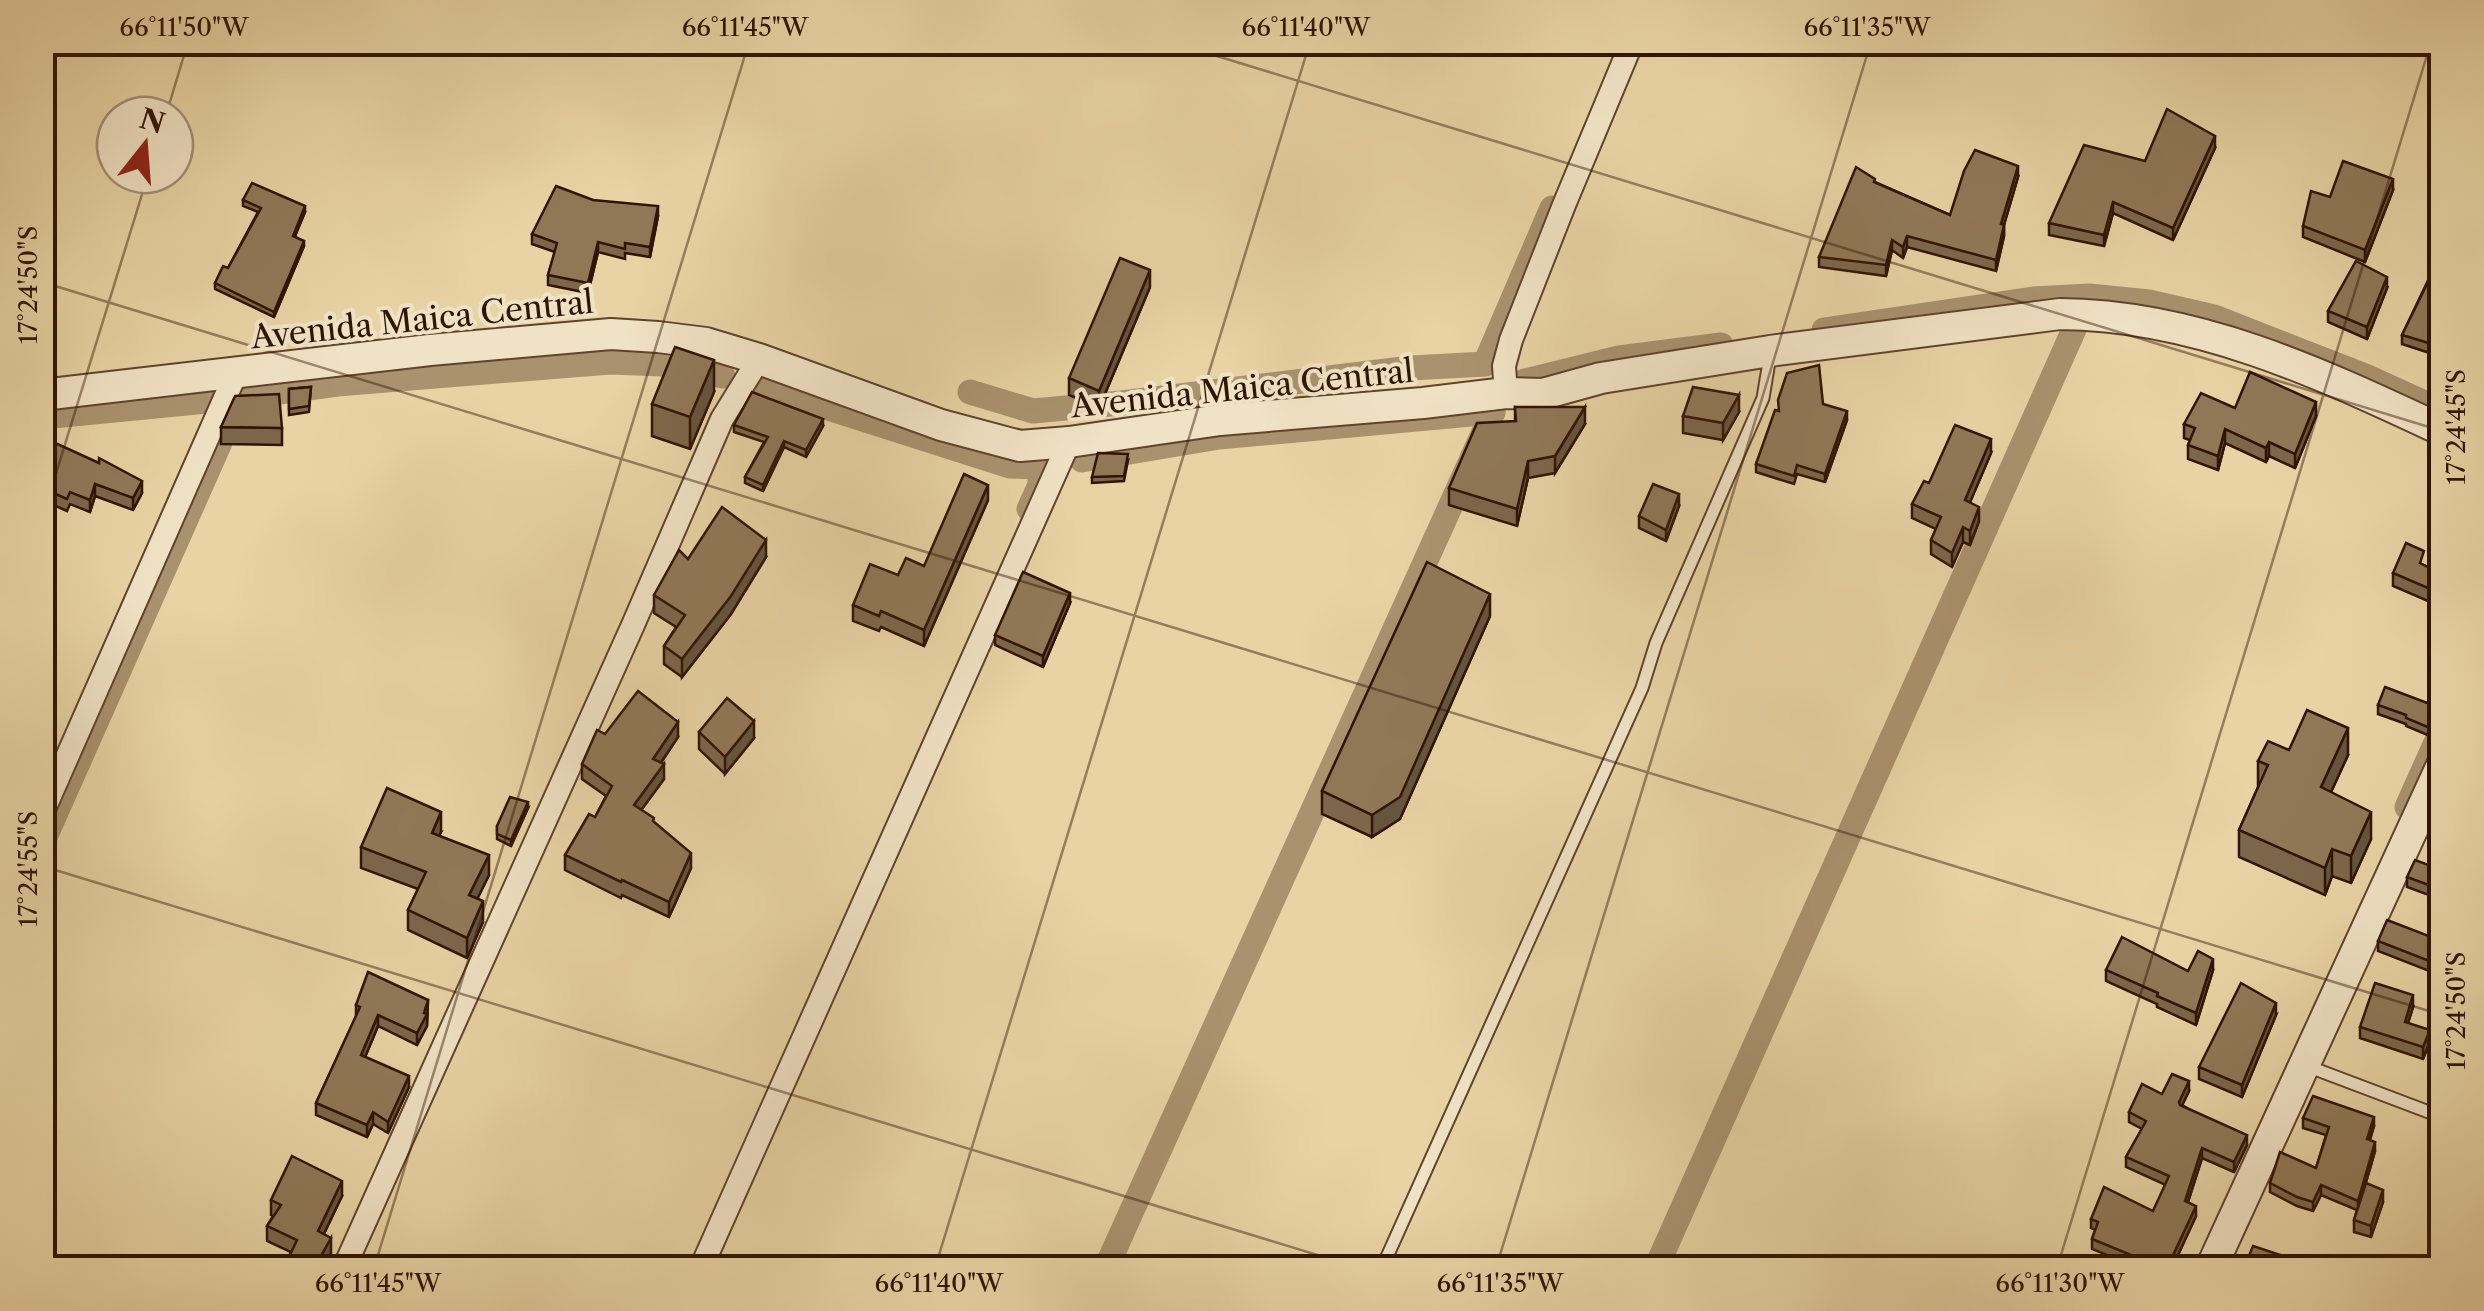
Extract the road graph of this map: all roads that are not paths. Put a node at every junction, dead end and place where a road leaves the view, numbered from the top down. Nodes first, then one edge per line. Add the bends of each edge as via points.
1 (1632, 42) edge
2 (1770, 352) junction
3 (758, 359) junction
4 (236, 372) junction
5 (1506, 393) junction
6 (42, 395) edge
7 (2442, 430) edge
8 (1069, 442) junction
9 (2442, 764) edge
10 (42, 814) edge
11 (2303, 1065) junction
12 (2442, 1116) edge
13 (344, 1268) edge
14 (701, 1268) edge
15 (1382, 1268) edge
16 (2211, 1268) edge

1 - 5 street via 1511,340
2 - 5 street, Avenida Maica Central via 1543,394
2 - 7 street, Avenida Maica Central via 2098,314 2239,343
2 - 15 lane via 1764,398 1642,688
3 - 4 street, Avenida Maica Central via 706,344 612,334
3 - 8 street, Avenida Maica Central via 984,438 1020,446
3 - 13 street via 722,420
4 - 6 street, Avenida Maica Central
4 - 10 street
5 - 8 street, Avenida Maica Central via 1220,420
8 - 14 street
9 - 11 street
11 - 12 lane
11 - 16 street

